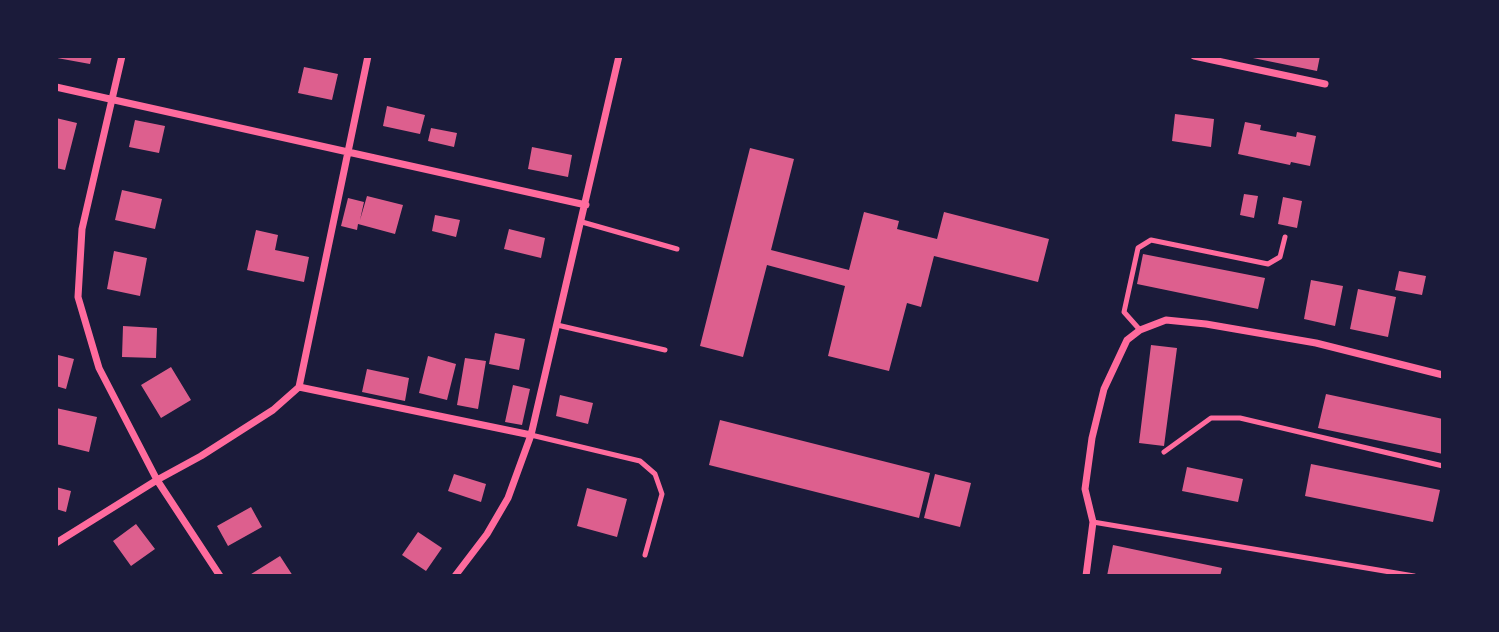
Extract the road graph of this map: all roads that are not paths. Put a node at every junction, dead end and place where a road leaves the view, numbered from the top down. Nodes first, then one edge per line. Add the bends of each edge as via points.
1 (122, 56) edge
2 (368, 56) edge
3 (619, 56) edge
4 (1194, 56) edge
5 (1325, 84) dead end
6 (56, 87) edge
7 (112, 99) junction
8 (348, 153) junction
9 (586, 205) junction
10 (582, 222) junction
11 (1285, 237) dead end
12 (677, 249) dead end
13 (557, 325) junction
14 (1140, 330) junction
15 (665, 350) dead end
16 (1443, 375) edge
17 (299, 387) junction
18 (531, 435) junction
19 (1164, 452) dead end
20 (1443, 466) edge
21 (157, 480) junction
22 (1093, 522) junction
23 (56, 543) edge
24 (645, 555) dead end
25 (220, 576) edge
26 (455, 576) edge
27 (1086, 576) edge
28 (1414, 576) edge

1 - 7 street
2 - 8 street
3 - 9 street
4 - 5 street
6 - 7 street
7 - 8 street
7 - 21 street via 82,229 78,297 99,368
8 - 9 street
8 - 17 street
9 - 10 street
10 - 12 lane
10 - 13 street
11 - 14 lane via 1280,257 1268,264 1150,240 1138,247 1124,312
13 - 15 lane
13 - 18 street
14 - 16 street via 1166,320 1206,324 1316,342
14 - 22 street via 1127,340 1104,389 1092,438 1085,489
17 - 18 street
17 - 21 street via 273,410
18 - 24 lane via 640,461 655,474 662,494
18 - 26 street via 508,498
19 - 20 lane via 1211,418 1240,418
21 - 23 street
21 - 25 street
22 - 27 street
22 - 28 lane

